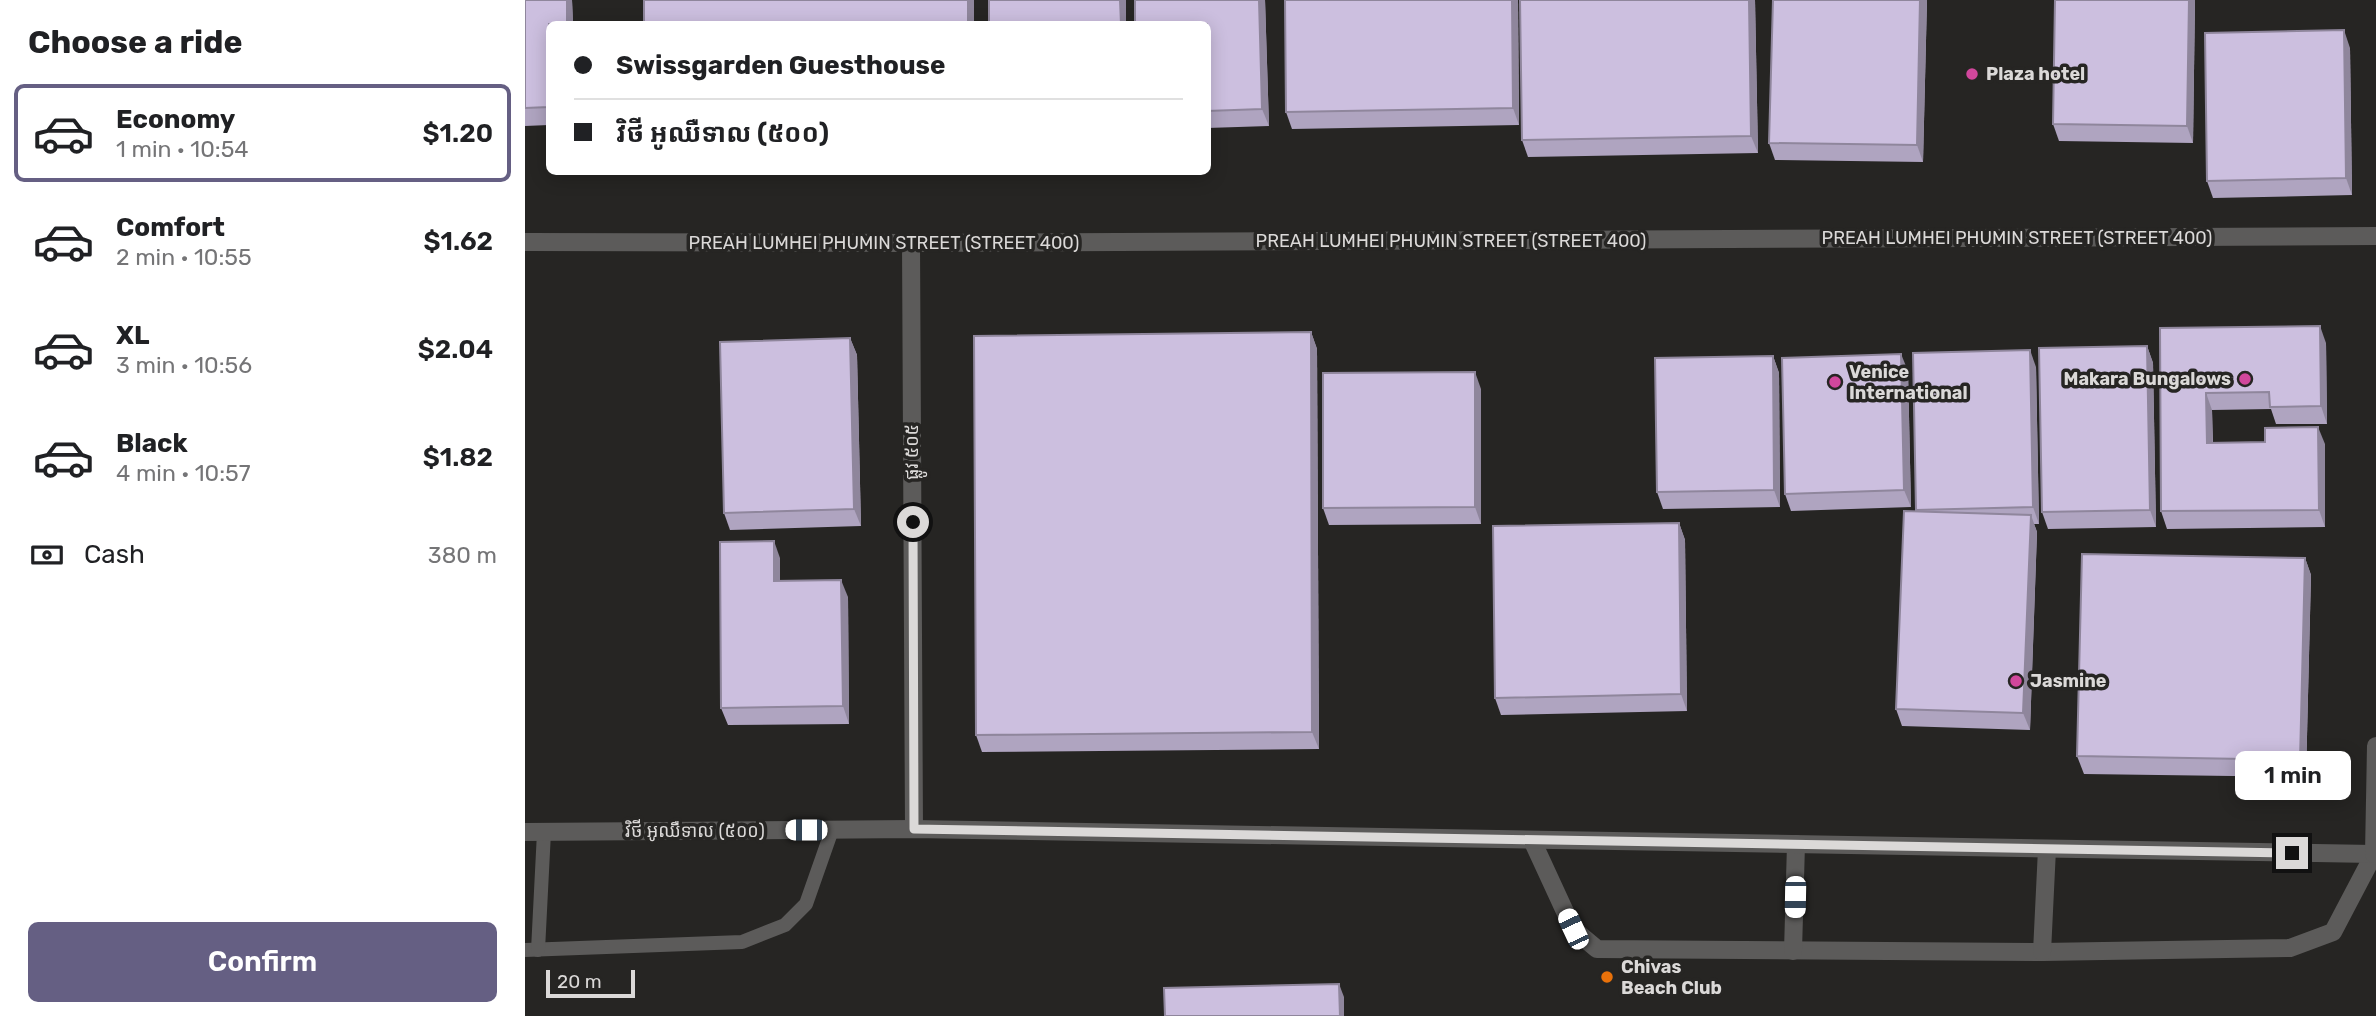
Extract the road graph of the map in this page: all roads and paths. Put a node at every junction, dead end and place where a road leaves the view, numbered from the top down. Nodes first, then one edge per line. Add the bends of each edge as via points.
1 (2376, 236) edge
2 (525, 242) edge
3 (911, 243) junction
4 (2376, 746) edge
5 (914, 829) junction
6 (832, 830) junction
7 (525, 832) edge
8 (544, 832) junction
9 (1532, 840) junction
10 (1796, 844) junction
11 (2047, 849) junction
12 (2375, 855) edge
13 (532, 950) edge
14 (1793, 950) junction
15 (2042, 952) junction

1 - 3 street, PREAH LUMHEI PHUMIN STREET (STREET 400)
2 - 3 street, PREAH LUMHEI PHUMIN STREET (STREET 400)
3 - 5 street, ផ្លូវ ៥០៥
4 - 12 street
5 - 6 street, វិថី អូឈឺទាល (៥០០)
5 - 9 street, វិថី អូឈឺទាល (៥០០)
6 - 8 street, វិថី អូឈឺទាល (៥០០)
6 - 13 lane via 806,905 785,925 742,942
7 - 8 street, វិថី អូឈឺទាល (៥០០)
8 - 13 lane
9 - 10 street, វិថី អូឈឺទាល (៥០០)
9 - 14 street via 1573,929 1597,949
10 - 11 street, វិថី អូឈឺទាល (៥០០)
10 - 14 street
11 - 12 street, វិថី អូឈឺទាល (៥០០)
11 - 15 street
12 - 15 street via 2333,932 2290,948
14 - 15 street

